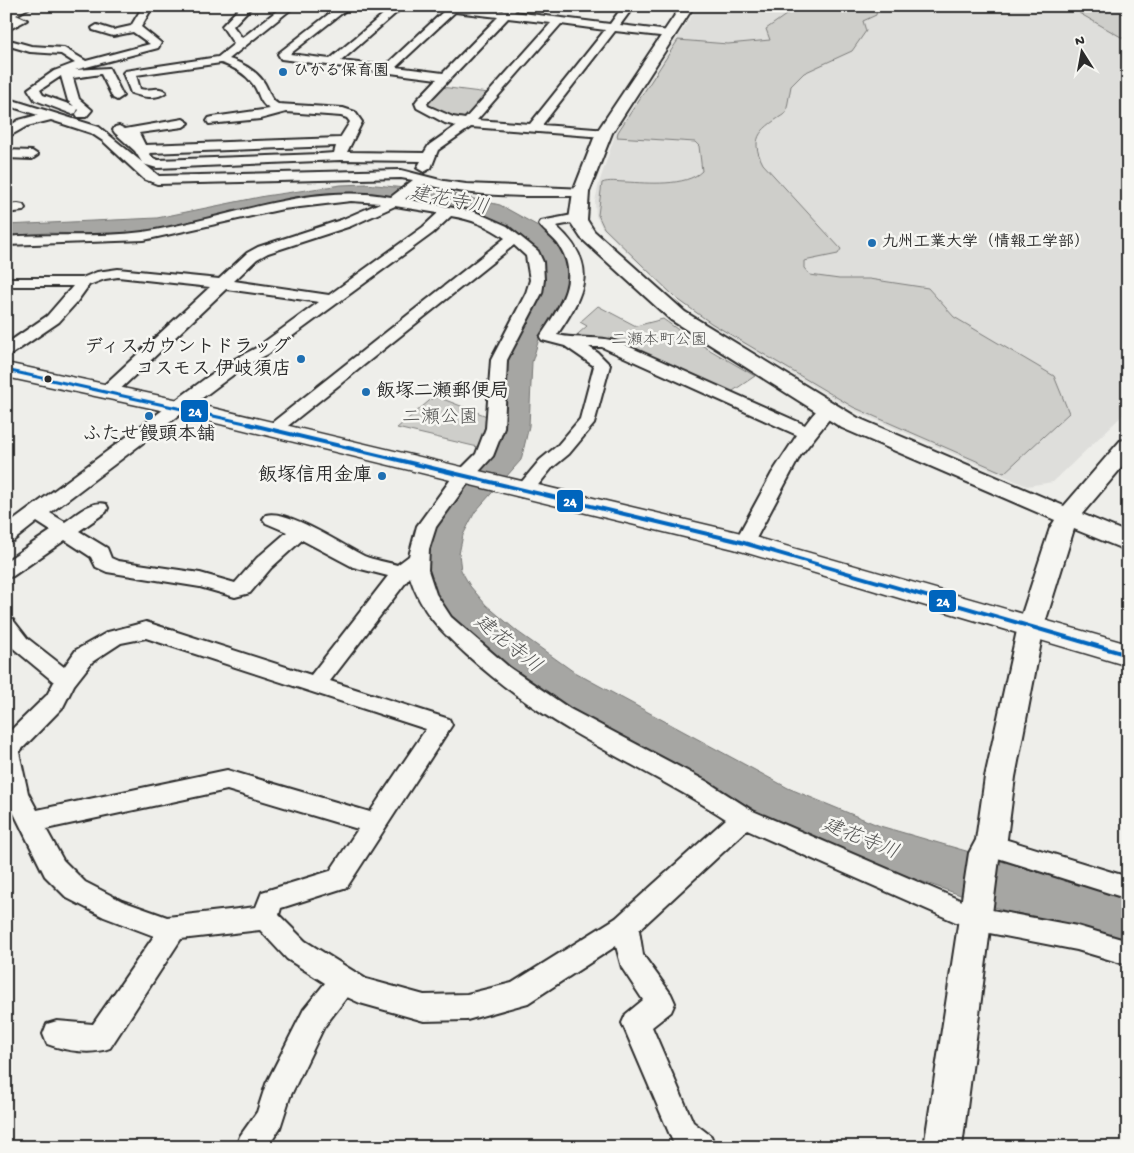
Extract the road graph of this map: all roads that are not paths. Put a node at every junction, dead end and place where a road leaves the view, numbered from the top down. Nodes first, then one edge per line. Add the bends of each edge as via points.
1 (28, 6) edge
2 (148, 6) edge
3 (247, 6) edge
4 (290, 6) edge
5 (346, 6) edge
6 (399, 6) edge
7 (435, 6) edge
8 (629, 6) edge
9 (688, 6) edge
10 (453, 8) junction
11 (510, 10) edge
12 (7, 20) edge
13 (559, 20) junction
14 (614, 27) junction
15 (97, 28) dead end
16 (135, 28) junction
17 (669, 34) junction
18 (241, 44) junction
19 (6, 46) edge
20 (222, 60) junction
21 (332, 63) junction
22 (84, 64) junction
23 (387, 70) junction
24 (446, 77) junction
25 (160, 92) dead end
26 (117, 96) dead end
27 (6, 101) edge
28 (284, 109) junction
29 (82, 114) junction
30 (50, 116) junction
31 (214, 121) dead end
32 (183, 123) dead end
33 (468, 123) junction
34 (534, 127) junction
35 (604, 133) junction
36 (6, 134) edge
37 (344, 142) junction
38 (140, 149) junction
39 (6, 154) edge
40 (32, 155) dead end
41 (340, 156) junction
42 (428, 157) junction
43 (422, 178) junction
44 (582, 192) junction
45 (394, 201) junction
46 (448, 210) junction
47 (578, 218) junction
48 (514, 238) junction
49 (6, 241) edge
50 (6, 282) edge
51 (84, 282) junction
52 (221, 284) junction
53 (330, 300) junction
54 (571, 343) junction
55 (6, 351) edge
56 (6, 370) edge
57 (106, 392) junction
58 (179, 407) junction
59 (828, 409) junction
60 (274, 430) junction
61 (807, 433) junction
62 (1128, 446) edge
63 (466, 477) junction
64 (512, 488) junction
65 (99, 508) dead end
66 (36, 514) junction
67 (1069, 518) junction
68 (273, 519) dead end
69 (63, 531) junction
70 (300, 531) junction
71 (6, 536) edge
72 (744, 543) junction
73 (1128, 543) edge
74 (419, 558) junction
75 (6, 571) edge
76 (402, 573) junction
77 (6, 625) edge
78 (1031, 626) junction
79 (1128, 655) edge
80 (66, 680) junction
81 (316, 684) junction
82 (6, 748) edge
83 (744, 818) junction
84 (30, 822) junction
85 (374, 823) junction
86 (988, 850) junction
87 (1128, 888) edge
88 (975, 911) junction
89 (264, 918) junction
90 (625, 926) junction
91 (174, 928) junction
92 (1128, 953) edge
93 (344, 981) junction
94 (57, 1034) dead end
95 (251, 1147) edge
96 (700, 1147) edge
97 (943, 1147) edge

1 - 12 street
2 - 16 street
3 - 18 street via 227,26
4 - 18 street
5 - 21 street via 284,54 285,57
6 - 21 street
7 - 10 street
8 - 14 street
9 - 17 street
10 - 11 street
10 - 23 street
11 - 13 street
11 - 24 street
13 - 14 street
13 - 33 street
14 - 17 street
14 - 34 street
15 - 16 street via 113,33
16 - 22 street via 154,41 154,46
17 - 35 street
18 - 20 street
19 - 22 street via 13,44 30,49 64,51
20 - 25 street via 129,73 135,91 144,94
20 - 28 street via 248,72 261,87 264,100 270,106
21 - 23 street
22 - 29 street via 58,73 34,88 39,97
23 - 24 street
24 - 33 street via 421,103 422,108 449,120
26 - 29 street via 105,70 66,75 74,101 86,110
27 - 30 street
28 - 31 street
28 - 37 street via 351,115 356,122
29 - 38 street via 115,126
30 - 36 street via 23,123
30 - 43 street via 94,130 157,180 360,174 401,174
32 - 38 street via 130,130
33 - 34 street
33 - 42 street via 439,142
34 - 35 street
35 - 44 street
37 - 38 street
37 - 41 street
38 - 41 street via 148,161 158,164
39 - 40 street
41 - 42 street
42 - 43 street
43 - 44 street via 450,186 495,191
43 - 45 street
44 - 47 street
45 - 46 street
45 - 49 street via 339,197 283,205 123,239
45 - 52 street via 348,221 263,250
46 - 48 street via 488,222
46 - 53 street via 428,230
47 - 54 street via 546,224 564,241 578,279 575,292 548,337
47 - 59 street via 587,234 678,316
48 - 60 street
48 - 63 street via 533,254 537,280 534,293 499,360 495,428 484,456
50 - 51 street
51 - 52 street via 118,273
51 - 55 street via 53,319
52 - 53 street
52 - 57 street
53 - 58 street
54 - 61 street via 604,342 615,346
54 - 64 street via 602,365 588,420 564,450
56 - 57 highway
57 - 58 highway
58 - 60 highway
58 - 66 street
59 - 61 street
59 - 67 street via 850,423
60 - 63 highway
61 - 72 street via 764,502
62 - 67 street via 1076,505
63 - 64 highway
63 - 74 street via 427,526
64 - 72 highway
65 - 69 street
66 - 69 street
66 - 71 street
67 - 73 street
67 - 78 street via 1062,528
68 - 70 street
69 - 70 street via 100,553 103,562 114,567 200,580 234,590 243,588 264,563
69 - 75 street
70 - 76 street via 360,562
72 - 78 highway
74 - 76 street
74 - 83 street via 418,570 426,596 444,622 502,674 562,715 698,788
76 - 81 street
77 - 80 street via 20,643
78 - 79 highway
78 - 86 street
80 - 81 street via 84,656 114,637 146,630
80 - 82 street via 55,701
81 - 85 street via 441,725
82 - 84 street via 16,793
83 - 88 street
83 - 90 street
84 - 85 street via 227,780
84 - 91 street via 54,868 76,890 113,910 166,929
85 - 89 street via 338,879 271,900
86 - 87 street
86 - 88 street
88 - 92 street
88 - 97 street
89 - 91 street
89 - 93 street via 296,950
90 - 93 street via 518,994 467,1007 424,1008 360,990
90 - 96 street via 631,959 661,1003 636,1023 683,1132
91 - 94 street via 100,1038
93 - 95 street via 314,1018 276,1094 270,1118

